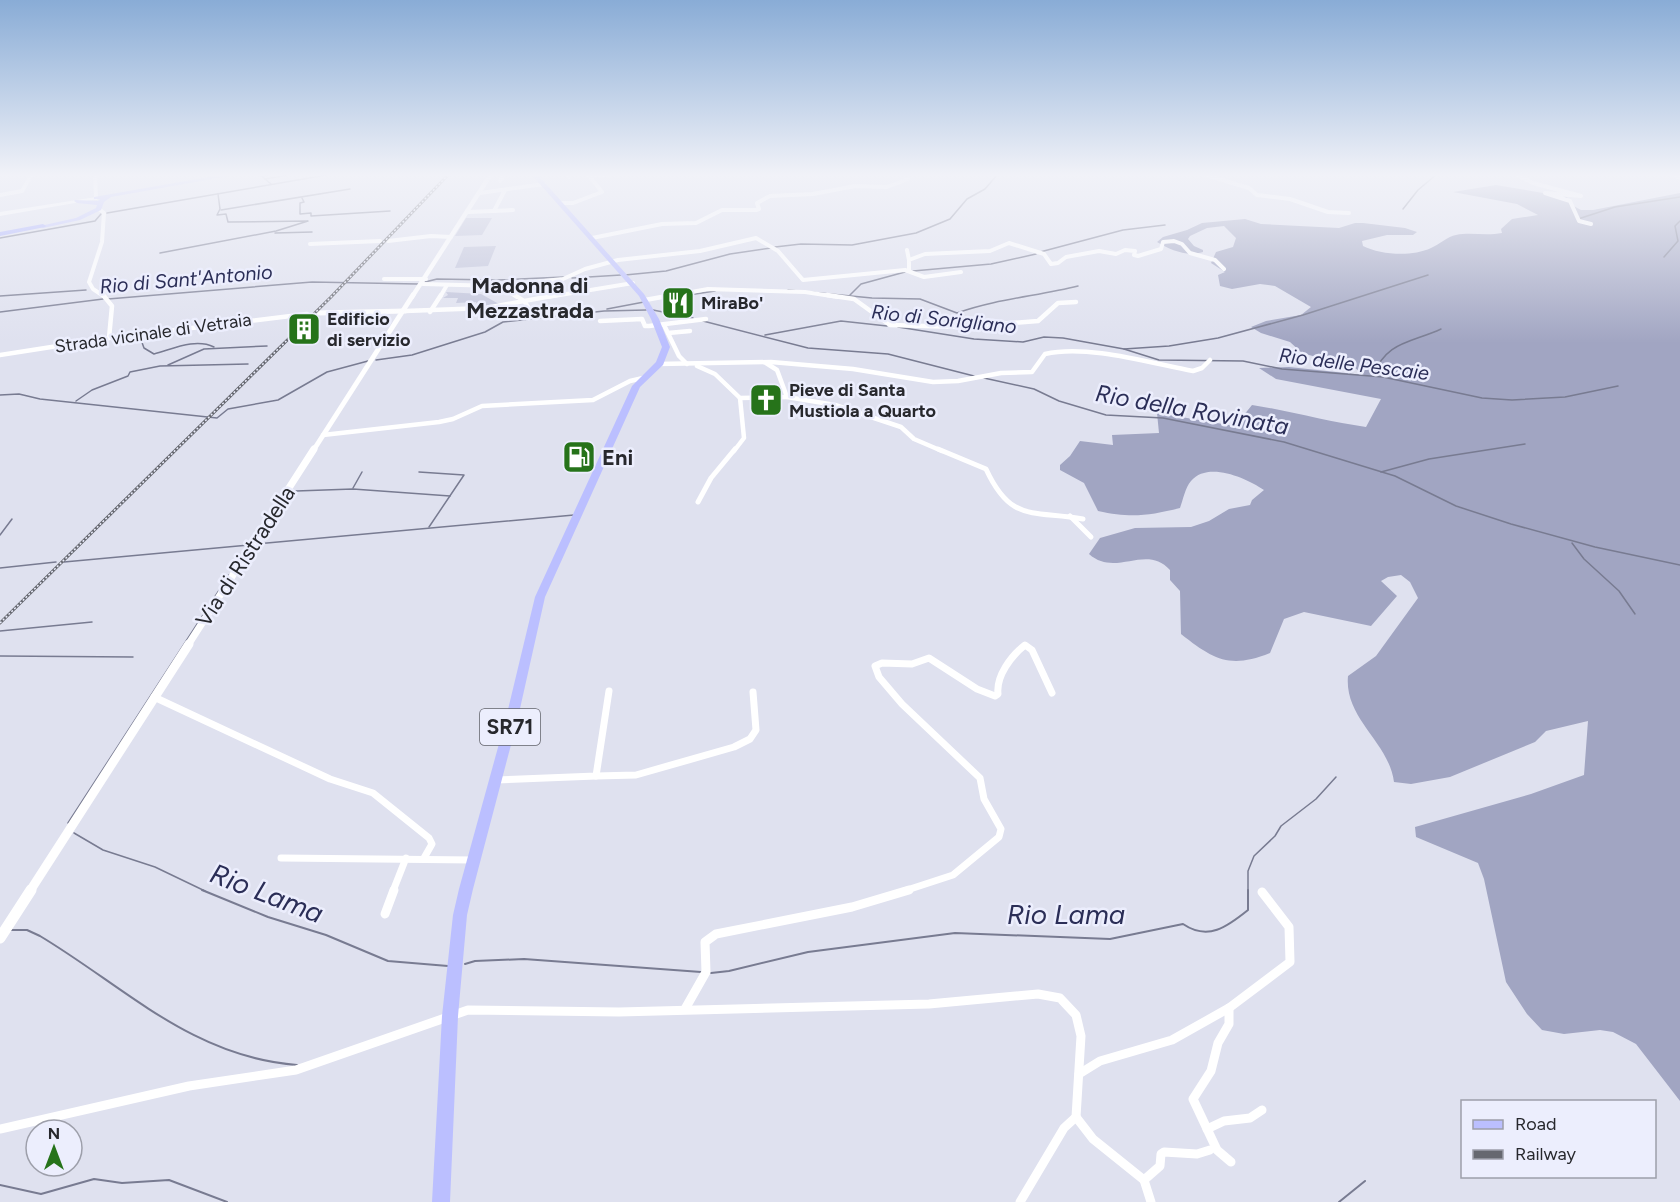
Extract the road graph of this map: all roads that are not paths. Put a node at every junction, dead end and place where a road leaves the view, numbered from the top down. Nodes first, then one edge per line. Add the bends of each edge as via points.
1 (21, 230) edge
2 (102, 230) edge
3 (456, 230) edge
4 (585, 230) edge
5 (632, 230) edge
6 (0, 234) edge
7 (451, 237) junction
8 (592, 238) junction
9 (380, 241) dead end
10 (388, 241) dead end
11 (310, 244) dead end
12 (907, 250) dead end
13 (909, 260) junction
14 (613, 262) junction
15 (1224, 269) dead end
16 (909, 270) junction
17 (960, 272) dead end
18 (384, 279) dead end
19 (424, 282) junction
20 (625, 282) junction
21 (447, 285) junction
22 (502, 286) junction
23 (645, 300) junction
24 (524, 302) junction
25 (1076, 302) dead end
26 (505, 305) junction
27 (563, 309) dead end
28 (474, 310) junction
29 (405, 311) junction
30 (430, 312) junction
31 (317, 313) dead end
32 (307, 314) dead end
33 (508, 314) dead end
34 (473, 318) dead end
35 (706, 320) dead end
36 (600, 321) dead end
37 (663, 328) junction
38 (690, 331) dead end
39 (109, 338) junction
40 (0, 355) edge
41 (1210, 360) dead end
42 (763, 362) junction
43 (661, 364) junction
44 (687, 364) junction
45 (643, 378) junction
46 (787, 397) junction
47 (740, 398) junction
48 (323, 435) junction
49 (698, 501) dead end
50 (1069, 516) junction
51 (1083, 519) dead end
52 (1091, 537) dead end
53 (609, 691) dead end
54 (753, 692) dead end
55 (1052, 693) dead end
56 (153, 697) junction
57 (596, 776) junction
58 (496, 780) junction
59 (281, 858) dead end
60 (406, 858) junction
61 (424, 858) junction
62 (473, 860) junction
63 (1262, 892) dead end
64 (385, 914) dead end
65 (0, 938) edge
66 (1229, 1008) junction
67 (685, 1009) junction
68 (450, 1016) junction
69 (1079, 1074) junction
70 (1262, 1110) dead end
71 (1076, 1117) junction
72 (0, 1129) edge
73 (1207, 1129) junction
74 (1210, 1150) dead end
75 (1231, 1162) dead end
76 (1144, 1180) junction
77 (441, 1202) edge
78 (1020, 1202) edge
79 (1151, 1202) edge

1 - 6 highway
2 - 39 street via 102,245 89,282 112,305
3 - 7 street, Via di Ristradella
4 - 8 main road
5 - 8 street
7 - 10 street
7 - 19 street, Via di Ristradella
8 - 14 main road
9 - 11 street
12 - 13 street
13 - 15 street via 925,254 990,251 1012,243 1044,254 1050,264 1099,251 1116,254 1132,250 1138,256 1161,249 1163,242 1174,241 1193,255 1218,261
13 - 16 street
14 - 16 street via 700,252 756,238 778,251 802,280
14 - 20 main road
14 - 22 street via 566,278
16 - 17 street via 924,277
18 - 19 street
19 - 21 street
19 - 29 street, Via di Ristradella
20 - 23 main road via 635,286
20 - 24 street
21 - 22 street
21 - 30 street
22 - 24 street
23 - 25 street via 708,289 806,292 854,299 890,325 960,327 1038,321 1058,303
23 - 37 main road
24 - 26 street
24 - 27 street via 532,314
26 - 28 street
26 - 33 street
28 - 30 street
28 - 34 street
29 - 30 street
29 - 31 street
29 - 48 street, Via di Ristradella
32 - 39 street, Strada vicinale di Vetraia
35 - 37 street
36 - 37 street via 642,319 645,326
37 - 38 street
37 - 43 main road via 666,347
37 - 44 street
39 - 40 street, Strada vicinale di Vetraia
41 - 42 street via 1193,371 1062,350 1045,354 1032,372 933,382 853,369
42 - 44 street
42 - 46 street via 777,370
43 - 44 street
43 - 45 main road, SR71
43 - 47 street via 667,368 703,368
45 - 48 street via 593,400 482,406 439,422
45 - 58 main road, SR71 via 540,597
46 - 47 street
46 - 50 street via 835,405 901,427 914,439 987,469 1004,503 1016,510
47 - 49 street via 744,438 711,478
48 - 56 street, Via di Ristradella
50 - 51 street
50 - 52 street
53 - 57 street
54 - 57 street via 756,730 750,739 636,775
55 - 67 street via 1032,650 1025,645 1016,652 997,683 995,696 978,692 929,658 912,664 875,666 879,677 902,704 980,778 984,799 1001,829 999,837 953,875 929,884 852,907 716,934 705,942 706,972
56 - 61 street via 330,779 374,793 429,838 432,844
56 - 65 street, Via di Ristradella
57 - 58 street
58 - 62 main road, SR71
59 - 60 street
60 - 61 street
60 - 64 street
61 - 62 street
62 - 68 main road, SR71 via 460,915
63 - 66 street via 1289,927 1290,962
66 - 69 street via 1172,1040 1100,1061
66 - 73 street via 1229,1024 1218,1043 1210,1071 1193,1099
67 - 68 street via 468,1010
67 - 69 street via 929,1004 1038,994 1060,998 1076,1015 1082,1036
68 - 72 street via 296,1070 189,1086
68 - 77 main road, SR71
69 - 71 street
70 - 73 street via 1250,1118 1224,1121
71 - 76 street via 1093,1139
71 - 78 street via 1064,1128
73 - 75 street via 1217,1150
74 - 76 street via 1197,1154 1164,1152 1160,1166
76 - 79 street

